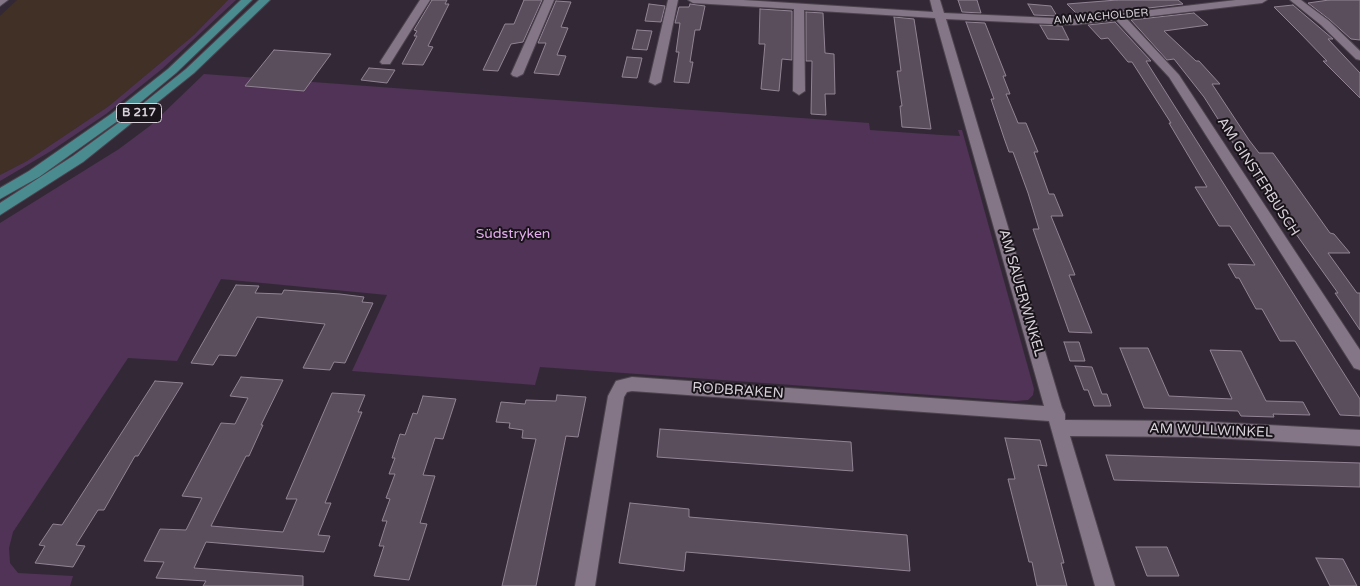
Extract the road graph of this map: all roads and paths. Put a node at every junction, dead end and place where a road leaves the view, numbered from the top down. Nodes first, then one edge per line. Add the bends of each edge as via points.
1 (3, 0) edge
2 (247, 0) edge
3 (265, 0) edge
4 (425, 0) edge
5 (549, 0) edge
6 (673, 0) edge
7 (693, 0) edge
8 (935, 0) edge
9 (1262, 0) edge
10 (1295, 0) edge
11 (734, 1) edge
12 (0, 3) edge
13 (799, 6) junction
14 (939, 15) junction
15 (1119, 17) junction
16 (1360, 58) edge
17 (386, 62) dead end
18 (517, 74) dead end
19 (655, 82) dead end
20 (799, 91) dead end
21 (0, 194) edge
22 (0, 210) edge
23 (1360, 363) edge
24 (1059, 421) junction
25 (1360, 438) edge
26 (585, 586) edge
27 (1105, 586) edge

1 - 12 street
2 - 21 main road, B 217 via 172,71 115,117
3 - 22 main road, B 217 via 190,71 129,121
4 - 17 street
5 - 18 street
6 - 19 street
7 - 11 street, AM WACHOLDER
8 - 14 street, AM SAUERWINKEL
9 - 15 street, AM WACHOLDER
10 - 16 street via 1325,22
11 - 13 street, AM WACHOLDER
13 - 14 street, AM WACHOLDER
13 - 20 street
14 - 15 street, AM WACHOLDER via 1029,22
14 - 24 street, AM SAUERWINKEL
15 - 23 street, AM GINSTERBUSCH via 1173,75
24 - 25 street, AM WULLWINKEL
24 - 26 street, RODBRAKEN via 632,384 622,386 616,396
24 - 27 street, AM SAUERWINKEL

